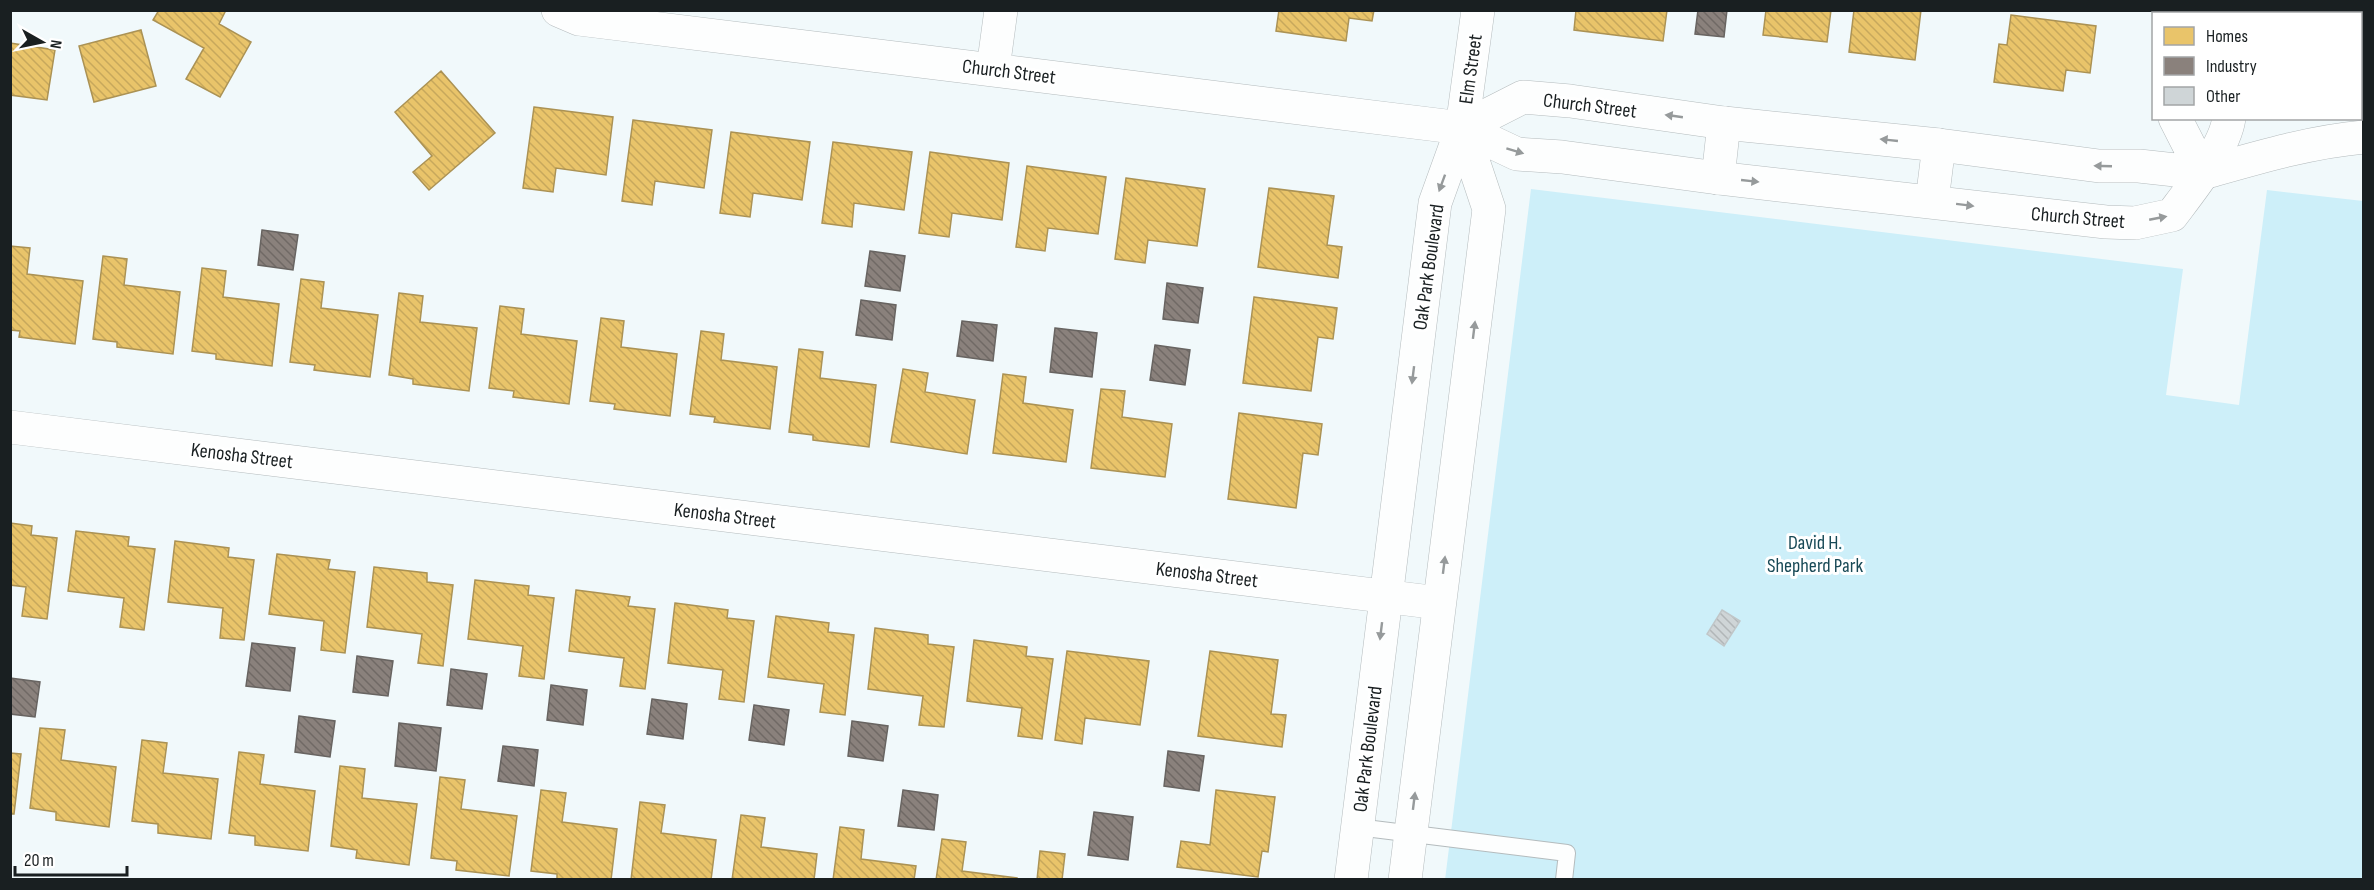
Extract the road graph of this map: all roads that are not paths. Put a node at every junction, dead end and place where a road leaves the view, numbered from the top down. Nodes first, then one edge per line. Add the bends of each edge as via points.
1 (558, 10) edge
2 (1001, 10) edge
3 (1479, 10) edge
4 (993, 69) junction
5 (2176, 120) edge
6 (2229, 120) edge
7 (1724, 123) junction
8 (1462, 128) junction
9 (2364, 137) edge
10 (1939, 145) junction
11 (2203, 173) junction
12 (1718, 178) junction
13 (1932, 201) junction
14 (10, 427) edge
15 (1385, 596) junction
16 (1439, 603) junction
17 (1357, 827) junction
18 (1410, 834) junction
19 (1350, 879) edge
20 (1405, 879) edge
21 (1564, 879) edge

1 - 4 street, Church Street via 579,19
2 - 4 street
3 - 8 street, Elm Street
4 - 8 street, Church Street
5 - 11 street
6 - 11 street via 2228,129
7 -> 8 street, Church Street via 1523,97
10 -> 7 street, Church Street
7 - 12 street
8 -> 12 street, Church Street via 1517,154
8 -> 15 street, Oak Park Boulevard via 1435,203
16 -> 8 street via 1489,209
9 - 11 street, Church Street via 2262,156
11 -> 10 street, Church Street via 2099,166
10 - 13 street
13 -> 11 street, Church Street via 2135,223 2172,215
12 -> 13 street, Church Street
14 - 15 street, Kenosha Street
15 - 16 street, Kenosha Street
15 -> 17 street, Oak Park Boulevard
18 -> 16 street
17 - 18 lane
17 - 19 street, Oak Park Boulevard
18 - 20 street
18 - 21 lane via 1567,853

